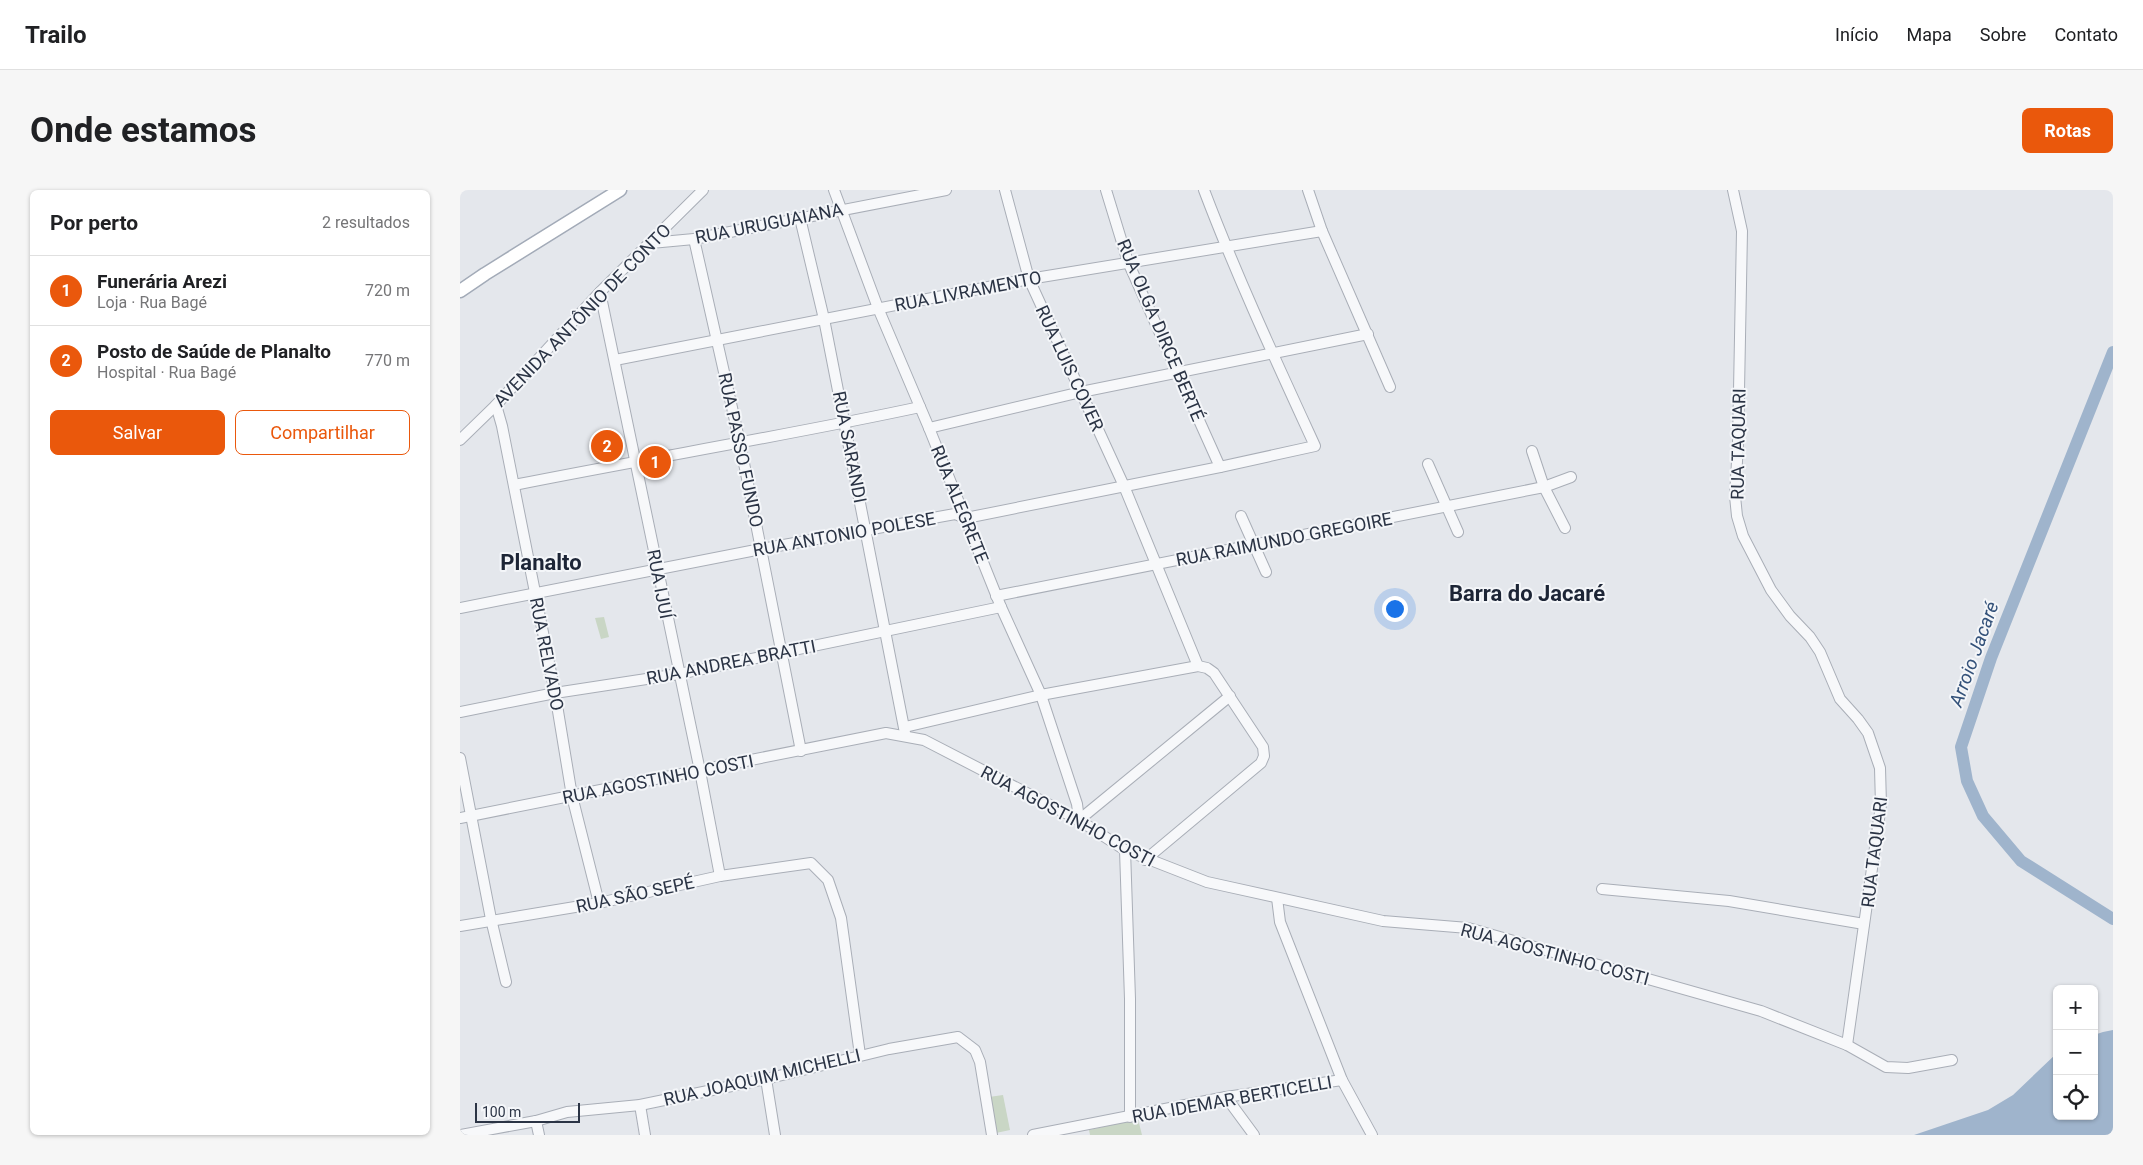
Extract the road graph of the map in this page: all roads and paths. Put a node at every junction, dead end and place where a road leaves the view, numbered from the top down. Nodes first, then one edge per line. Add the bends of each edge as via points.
1 (620, 190) edge
2 (703, 190) edge
3 (834, 190) edge
4 (946, 190) edge
5 (1004, 190) edge
6 (1106, 190) edge
7 (1204, 190) edge
8 (1308, 190) edge
9 (1733, 190) edge
10 (842, 210) junction
11 (800, 218) junction
12 (1322, 230) junction
13 (694, 238) junction
14 (651, 243) junction
15 (1226, 246) junction
16 (1128, 262) junction
17 (1029, 279) junction
18 (460, 291) edge
19 (600, 292) junction
20 (878, 308) junction
21 (824, 319) junction
22 (1368, 334) junction
23 (717, 340) junction
24 (1272, 354) junction
25 (615, 360) junction
26 (1178, 372) junction
27 (1390, 387) dead end
28 (1081, 392) junction
29 (496, 405) junction
30 (920, 407) junction
31 (845, 423) junction
32 (929, 428) junction
33 (460, 440) edge
34 (740, 443) junction
35 (1532, 451) dead end
36 (635, 461) junction
37 (1428, 464) dead end
38 (1220, 467) junction
39 (1571, 477) dead end
40 (514, 485) junction
41 (1124, 486) junction
42 (1544, 487) junction
43 (1448, 505) junction
44 (1241, 516) dead end
45 (966, 518) junction
46 (1566, 528) dead end
47 (866, 530) junction
48 (1458, 532) dead end
49 (1254, 546) junction
50 (762, 549) junction
51 (1155, 564) junction
52 (658, 570) junction
53 (1266, 572) dead end
54 (535, 594) junction
55 (996, 596) junction
56 (1001, 607) junction
57 (460, 608) edge
58 (886, 631) junction
59 (782, 653) junction
60 (1198, 666) junction
61 (679, 674) junction
62 (555, 693) junction
63 (1041, 695) junction
64 (1230, 696) junction
65 (460, 712) edge
66 (905, 731) junction
67 (801, 751) junction
68 (460, 758) edge
69 (700, 770) junction
70 (572, 796) junction
71 (471, 816) junction
72 (460, 818) edge
73 (1079, 820) junction
74 (1125, 850) junction
75 (1145, 860) junction
76 (720, 876) junction
77 (1602, 889) dead end
78 (1278, 898) junction
79 (599, 903) junction
80 (491, 919) junction
81 (1864, 924) junction
82 (460, 926) edge
83 (506, 982) dead end
84 (1847, 1045) junction
85 (860, 1055) junction
86 (1952, 1060) dead end
87 (766, 1080) junction
88 (1342, 1080) junction
89 (1226, 1097) junction
90 (640, 1105) junction
91 (1130, 1117) junction
92 (536, 1121) junction
93 (460, 1135) edge
94 (539, 1135) edge
95 (645, 1135) edge
96 (775, 1135) edge
97 (992, 1135) edge
98 (1033, 1135) edge
99 (1254, 1135) edge
100 (1372, 1135) edge

1 - 18 main road
2 - 14 street, AVENIDA ANTÔNIO DE CONTO
3 - 10 street, RUA ALEGRETE
4 - 10 street, RUA URUGUAIANA
5 - 17 street, RUA LUIS COVER
6 - 16 street, RUA OLGA DIRCE BERTÉ
7 - 15 street
8 - 12 street
9 - 81 street, RUA TAQUARI via 1742,231 1737,516 1743,536 1771,590 1820,652 1837,694 1863,726 1875,750 1880,768 1881,805
10 - 11 street, RUA URUGUAIANA
10 - 20 street, RUA ALEGRETE
11 - 13 street, RUA URUGUAIANA
11 - 21 street, RUA SARANDI
12 - 15 street, RUA LIVRAMENTO
12 - 22 street
13 - 14 street, RUA URUGUAIANA
13 - 23 street, RUA PASSO FUNDO
14 - 19 street, AVENIDA ANTÔNIO DE CONTO
15 - 16 street, RUA LIVRAMENTO
15 - 24 street
16 - 17 street, RUA LIVRAMENTO
16 - 26 street, RUA OLGA DIRCE BERTÉ
17 - 20 street, RUA LIVRAMENTO
17 - 28 street, RUA LUIS COVER
19 - 25 street, RUA IJUÍ
19 - 29 street, AVENIDA ANTÔNIO DE CONTO
20 - 21 street, RUA LIVRAMENTO
20 - 30 street, RUA ALEGRETE
21 - 23 street, RUA LIVRAMENTO
21 - 31 street, RUA SARANDI
22 - 24 street
22 - 27 street
23 - 25 street, RUA LIVRAMENTO
23 - 34 street, RUA PASSO FUNDO
24 - 26 street
24 - 38 street, RUA ANTONIO POLESE via 1315,446
25 - 36 street, RUA IJUÍ
26 - 28 street
26 - 38 street, RUA OLGA DIRCE BERTÉ
28 - 32 street
28 - 41 street, RUA LUIS COVER
29 - 33 street, AVENIDA ANTÔNIO DE CONTO
29 - 40 street, RUA RELVADO
30 - 31 street
30 - 32 street, RUA ALEGRETE
31 - 34 street
31 - 47 street, RUA SARANDI
32 - 45 street, RUA ALEGRETE
34 - 36 street
34 - 50 street, RUA PASSO FUNDO
35 - 42 street
36 - 40 street
36 - 52 street, RUA IJUÍ
37 - 43 street
38 - 41 street, RUA ANTONIO POLESE
39 - 42 street, RUA RAIMUNDO GREGOIRE
40 - 54 street, RUA RELVADO
41 - 45 street, RUA ANTONIO POLESE
41 - 51 street, RUA LUIS COVER
42 - 43 street, RUA RAIMUNDO GREGOIRE
42 - 46 street
43 - 48 street
43 - 49 street, RUA RAIMUNDO GREGOIRE
44 - 49 street
45 - 47 street, RUA ANTONIO POLESE via 955,514
45 - 55 street, RUA ALEGRETE
47 - 50 street, RUA ANTONIO POLESE
47 - 58 street, RUA SARANDI
49 - 51 street, RUA RAIMUNDO GREGOIRE
49 - 53 street
50 - 52 street, RUA ANTONIO POLESE
50 - 59 street, RUA PASSO FUNDO
51 - 55 street, RUA RAIMUNDO GREGOIRE
51 - 60 street, RUA LUIS COVER
52 - 54 street, RUA ANTONIO POLESE
52 - 61 street, RUA IJUÍ
54 - 57 street, RUA ANTONIO POLESE
54 - 62 street, RUA RELVADO
55 - 56 street, RUA ALEGRETE
56 - 58 street, RUA ANDREA BRATTI
56 - 63 street, RUA ALEGRETE
58 - 59 street, RUA ANDREA BRATTI
58 - 66 street, RUA SARANDI
59 - 61 street, RUA ANDREA BRATTI
59 - 67 street, RUA PASSO FUNDO
60 - 63 street
60 - 64 street via 1214,673
61 - 62 street, RUA ANDREA BRATTI
61 - 69 street, RUA IJUÍ
62 - 65 street, RUA ANDREA BRATTI
62 - 70 street, RUA RELVADO
63 - 66 street
63 - 73 street, RUA ALEGRETE
64 - 73 street
64 - 75 street via 1264,747 1261,763
66 - 67 street, RUA AGOSTINHO COSTI
66 - 73 street, RUA AGOSTINHO COSTI
67 - 69 street, RUA AGOSTINHO COSTI
68 - 71 street
69 - 70 street, RUA AGOSTINHO COSTI
69 - 76 street, RUA IJUÍ
70 - 71 street, RUA AGOSTINHO COSTI
70 - 79 street, RUA RELVADO
71 - 72 street, RUA AGOSTINHO COSTI
71 - 80 street
73 - 74 street, RUA AGOSTINHO COSTI
74 - 75 street, RUA AGOSTINHO COSTI
74 - 91 street
75 - 78 street, RUA AGOSTINHO COSTI via 1207,882
76 - 79 street, RUA SÃO SEPÉ
76 - 85 street, RUA SÃO SEPÉ via 810,863 828,880 841,918
77 - 81 street via 1729,901
78 - 84 street, RUA AGOSTINHO COSTI via 1384,921 1468,928 1761,1011
78 - 88 street via 1280,922
79 - 80 street, RUA SÃO SEPÉ
80 - 82 street, RUA SÃO SEPÉ
80 - 83 street
81 - 84 street, RUA TAQUARI
84 - 86 street, RUA AGOSTINHO COSTI via 1886,1067 1908,1068
85 - 87 street, RUA JOAQUIM MICHELLI
85 - 97 street, RUA JOAQUIM MICHELLI via 958,1037 975,1050 980,1062
87 - 90 street, RUA JOAQUIM MICHELLI
87 - 96 street
88 - 89 street, RUA IDEMAR BERTICELLI
88 - 100 street
89 - 91 street, RUA IDEMAR BERTICELLI
89 - 99 street
90 - 92 street, RUA JOAQUIM MICHELLI via 567,1112
90 - 95 street
91 - 98 street, RUA IDEMAR BERTICELLI
92 - 93 street, RUA JOAQUIM MICHELLI
92 - 94 street

